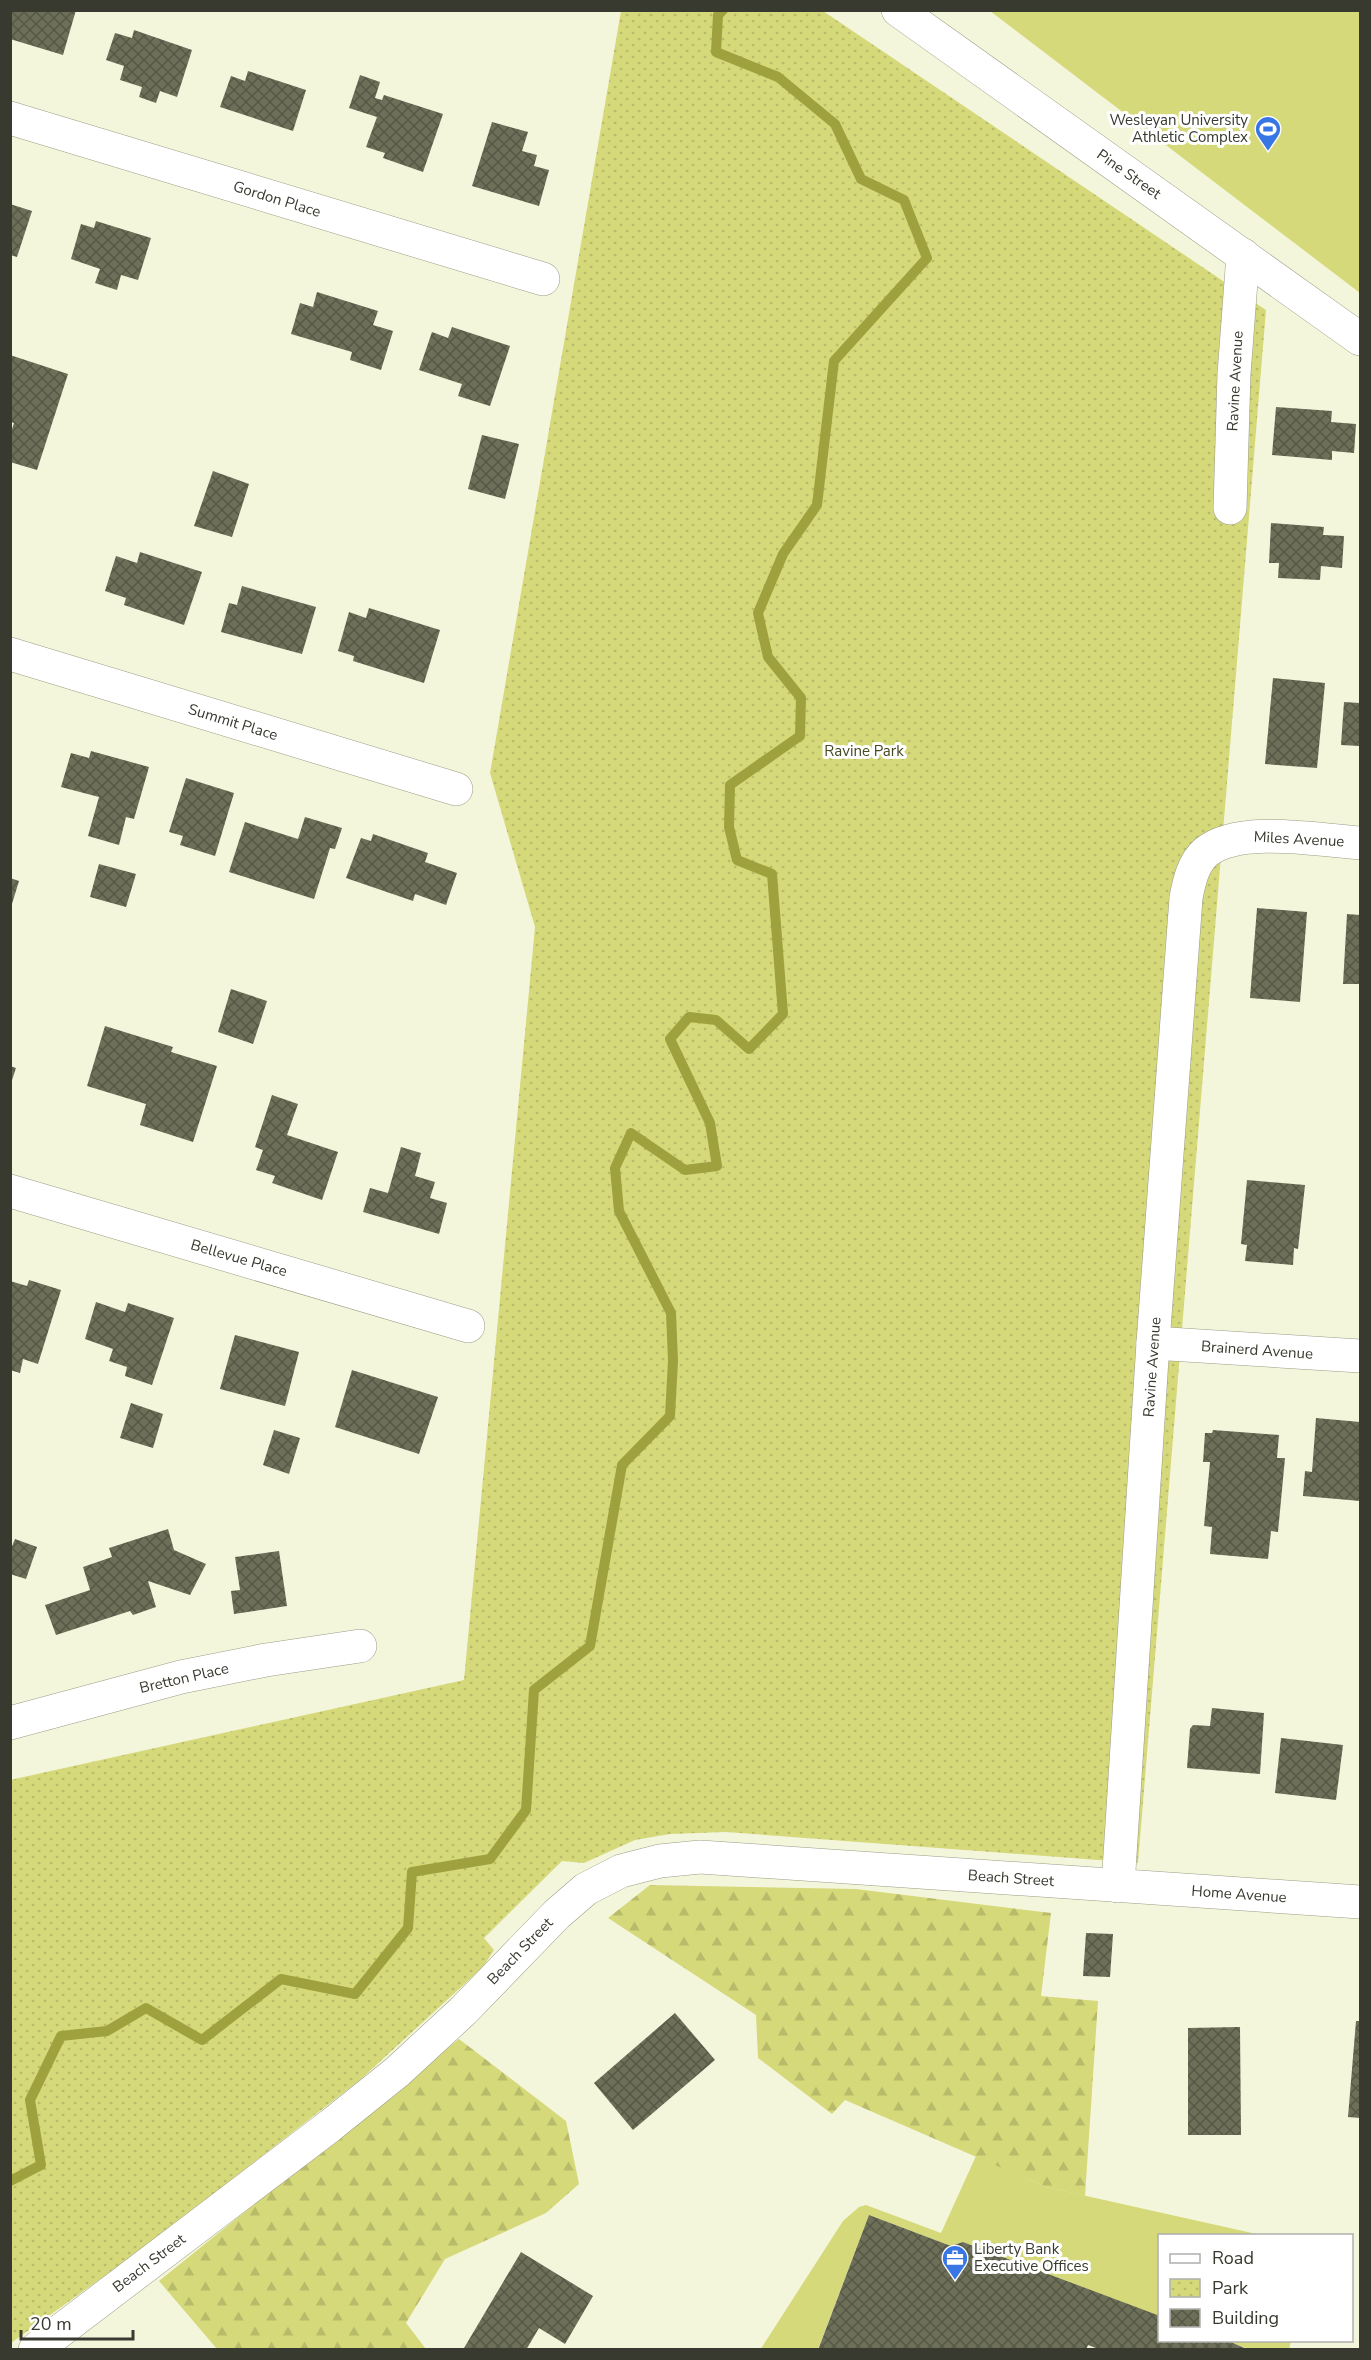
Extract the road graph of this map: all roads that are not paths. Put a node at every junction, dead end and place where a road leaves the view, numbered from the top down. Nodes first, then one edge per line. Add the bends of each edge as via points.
1 (898, 10) edge
2 (10, 118) edge
3 (1243, 255) junction
4 (543, 279) dead end
5 (1360, 339) edge
6 (1230, 508) dead end
7 (10, 654) edge
8 (456, 789) dead end
9 (1360, 843) edge
10 (1206, 853) joint
11 (10, 1191) edge
12 (468, 1326) dead end
13 (1154, 1343) junction
14 (1360, 1356) edge
15 (360, 1646) dead end
16 (10, 1723) edge
17 (1118, 1886) junction
18 (1360, 1902) edge
19 (35, 2349) edge

1 - 3 street, Pine Street
2 - 4 street, Gordon Place
3 - 5 street, Pine Street
3 - 6 street, Ravine Avenue
7 - 8 street, Summit Place
9 - 10 street, Miles Avenue via 1256,835 1230,839
10 - 13 street, Ravine Avenue via 1191,875 1186,898
11 - 12 street, Bellevue Place
13 - 14 street, Brainerd Avenue
13 - 17 street, Ravine Avenue
15 - 16 street, Bretton Place via 181,1677
17 - 18 street, Home Avenue
17 - 19 street, Beach Street via 700,1857 660,1861 621,1871 586,1889 557,1914 397,2072

